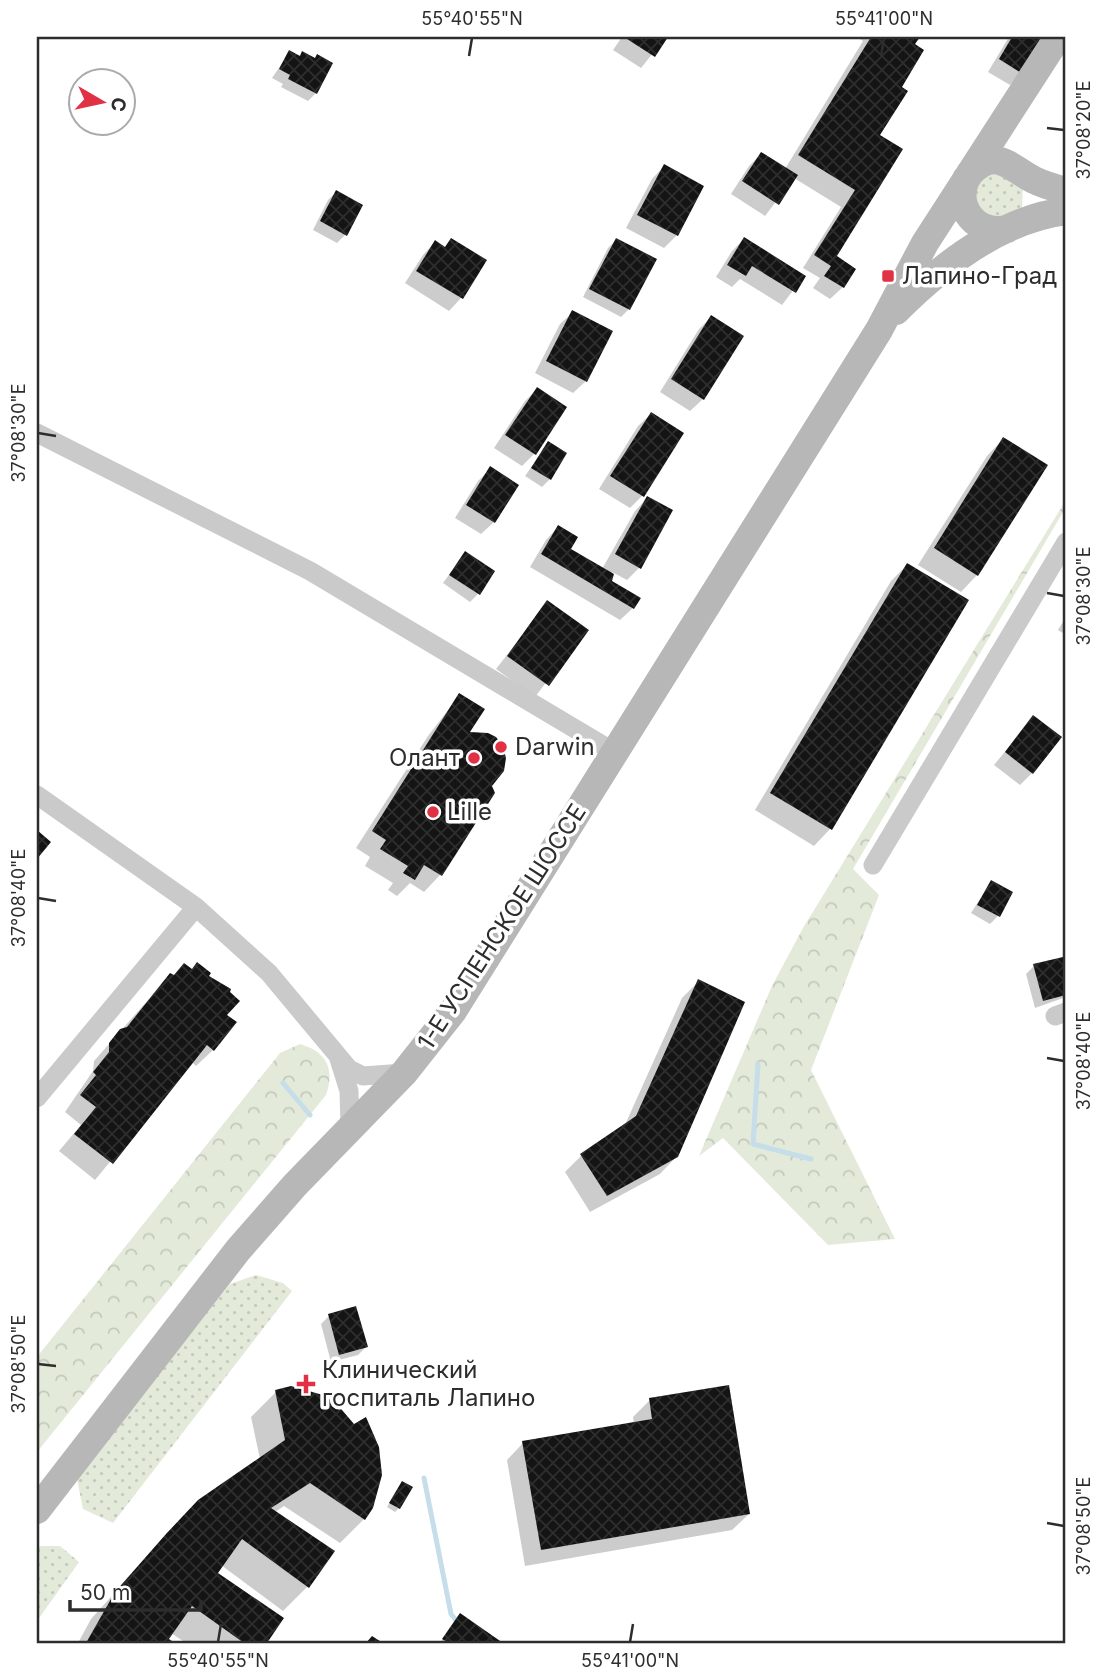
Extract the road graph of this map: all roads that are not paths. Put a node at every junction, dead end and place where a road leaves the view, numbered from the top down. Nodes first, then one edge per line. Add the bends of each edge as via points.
1 (1058, 37) edge
2 (1022, 96) junction
3 (1021, 171) junction
4 (968, 176) junction
5 (1066, 191) edge
6 (1066, 211) edge
7 (1010, 228) junction
8 (879, 330) junction
9 (37, 433) edge
10 (1066, 542) edge
11 (614, 752) junction
12 (37, 795) edge
13 (873, 865) dead end
14 (196, 907) junction
15 (339, 1058) junction
16 (404, 1073) junction
17 (37, 1098) edge
18 (350, 1127) junction
19 (37, 1510) edge

1 - 2 main road, 1-Е УСПЕНСКОЕ ШОССЕ
2 - 3 main road, 1-Е УСПЕНСКОЕ ШОССЕ via 1015,135
2 - 4 main road, 1-Е УСПЕНСКОЕ ШОССЕ
3 - 4 main road via 1007,162 993,161
3 - 5 main road
3 - 7 main road, 1-Е УСПЕНСКОЕ ШОССЕ via 1032,199 1028,212
4 - 7 main road via 962,199 970,218 987,229
4 - 8 main road, 1-Е УСПЕНСКОЕ ШОССЕ via 902,282
6 - 7 main road, 1-Е УСПЕНСКОЕ ШОССЕ
7 - 8 main road, 1-Е УСПЕНСКОЕ ШОССЕ via 946,267
8 - 11 main road, 1-Е УСПЕНСКОЕ ШОССЕ
9 - 11 street via 310,571
10 - 13 street
11 - 16 main road, 1-Е УСПЕНСКОЕ ШОССЕ via 453,1011
12 - 14 street
14 - 15 street via 269,974
14 - 17 street
15 - 16 street via 363,1076
15 - 18 street via 349,1091
16 - 18 main road, 1-Е УСПЕНСКОЕ ШОССЕ
18 - 19 main road, 1-Е УСПЕНСКОЕ ШОССЕ via 238,1250

